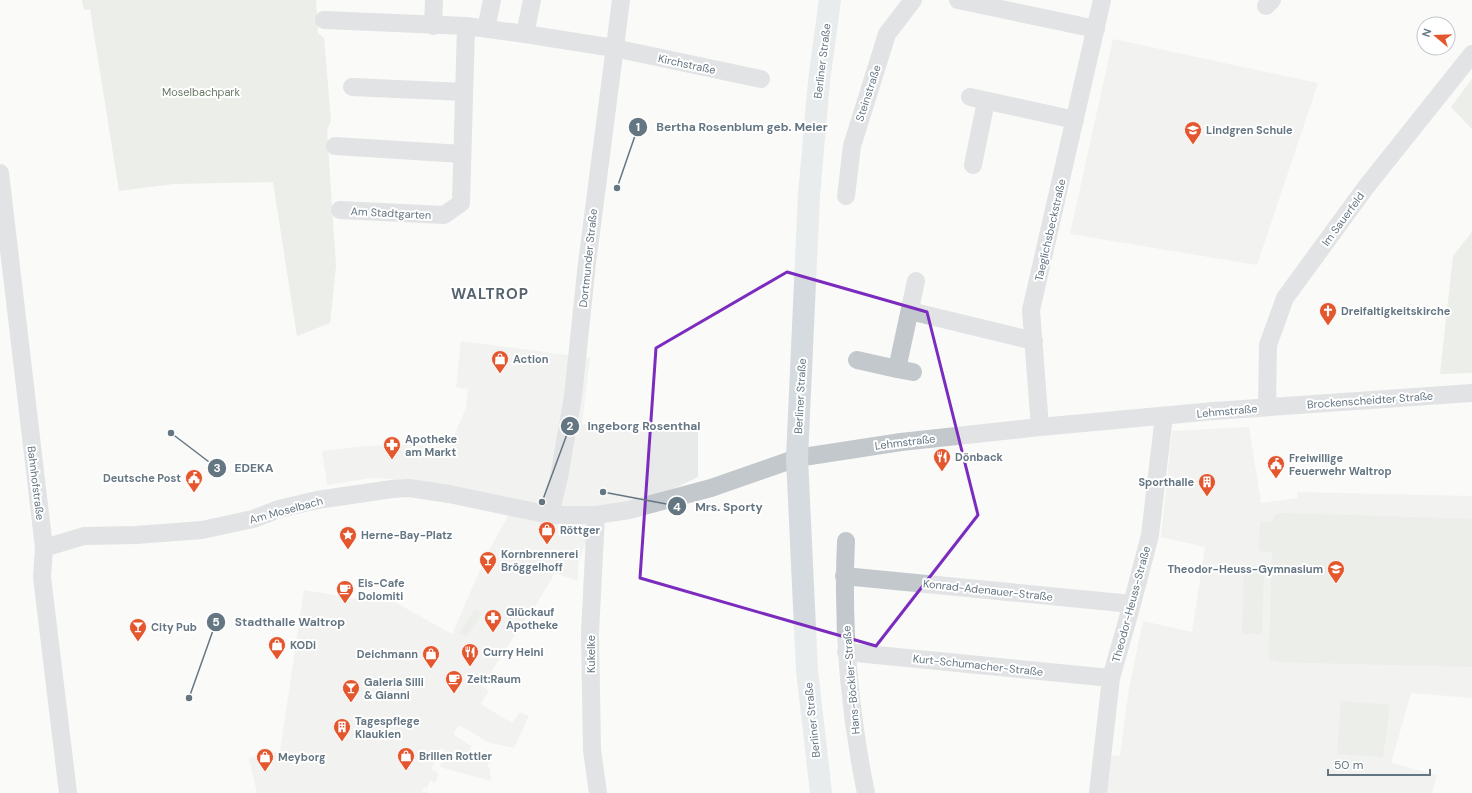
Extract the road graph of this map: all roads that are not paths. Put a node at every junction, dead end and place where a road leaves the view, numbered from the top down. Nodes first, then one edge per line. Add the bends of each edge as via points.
1 (434, 0) edge
2 (492, 0) edge
3 (532, 0) edge
4 (621, 0) edge
5 (830, 0) edge
6 (913, 0) edge
7 (958, 0) edge
8 (1102, 0) edge
9 (324, 20) dead end
10 (433, 26) junction
11 (466, 26) junction
12 (486, 29) junction
13 (1096, 29) junction
14 (525, 34) junction
15 (614, 48) junction
16 (1472, 54) edge
17 (761, 79) dead end
18 (352, 87) dead end
19 (464, 92) junction
20 (1075, 120) junction
21 (335, 146) dead end
22 (462, 154) junction
23 (973, 165) dead end
24 (0, 173) edge
25 (846, 196) dead end
26 (340, 210) dead end
27 (916, 281) dead end
28 (910, 311) junction
29 (1034, 341) junction
30 (857, 360) dead end
31 (1472, 393) edge
32 (1267, 407) junction
33 (1164, 416) junction
34 (1040, 427) junction
35 (797, 458) junction
36 (550, 515) junction
37 (596, 515) junction
38 (846, 541) dead end
39 (44, 548) junction
40 (844, 576) junction
41 (1132, 604) junction
42 (846, 652) junction
43 (1111, 678) junction
44 (68, 793) edge
45 (598, 793) edge
46 (821, 793) edge
47 (866, 793) edge
48 (1098, 793) edge

1 - 10 street
2 - 12 street
3 - 14 street
4 - 15 street, Dortmunder Straße
5 - 35 main road, Berliner Straße via 819,81 809,195
6 - 25 street, Steinstraße via 887,34 852,146
7 - 13 street
8 - 13 street, Taeglichsbeckstraße
9 - 10 street
10 - 11 street
11 - 12 street
11 - 19 street, Am Stadtgarten
12 - 14 street
13 - 20 street, Taeglichsbeckstraße
14 - 15 street
15 - 17 street, Kirchstraße
15 - 36 street, Dortmunder Straße via 588,256 574,396
16 - 32 street, Im Sauerfeld via 1366,187 1286,298 1268,345
18 - 19 street
19 - 22 street, Am Stadtgarten
20 - 23 street via 978,99
20 - 29 street, Taeglichsbeckstraße via 1031,310
21 - 22 street
22 - 26 street, Am Stadtgarten via 461,203 444,216
24 - 39 street, Bahnhofstraße
27 - 28 street
28 - 29 street
28 - 30 street via 905,371
29 - 34 street, Taeglichsbeckstraße
31 - 32 street, Brockenscheidter Straße
32 - 33 street, Lehmstraße
33 - 34 street, Lehmstraße
33 - 41 street, Theodor-Heuss-Straße via 1150,535
34 - 35 street, Lehmstraße via 901,442
35 - 37 street, Lehmstraße via 711,488 629,510
35 - 46 main road, Berliner Straße via 806,670
36 - 37 street, Lehmstraße
36 - 39 street, Am Moselbach via 449,494 409,488 392,489 317,500 279,509 253,519 202,530 136,536 84,536
37 - 45 street, Kukelke via 590,640 592,750
38 - 40 street, Hans-Böckler-Straße
39 - 44 street, Bahnhofstraße via 42,577
40 - 41 street, Konrad-Adenauer-Straße
40 - 42 street, Hans-Böckler-Straße
41 - 43 street, Theodor-Heuss-Straße
42 - 43 street, Kurt-Schumacher-Straße
42 - 47 street, Hans-Böckler-Straße via 857,749
43 - 48 street, Theodor-Heuss-Straße

